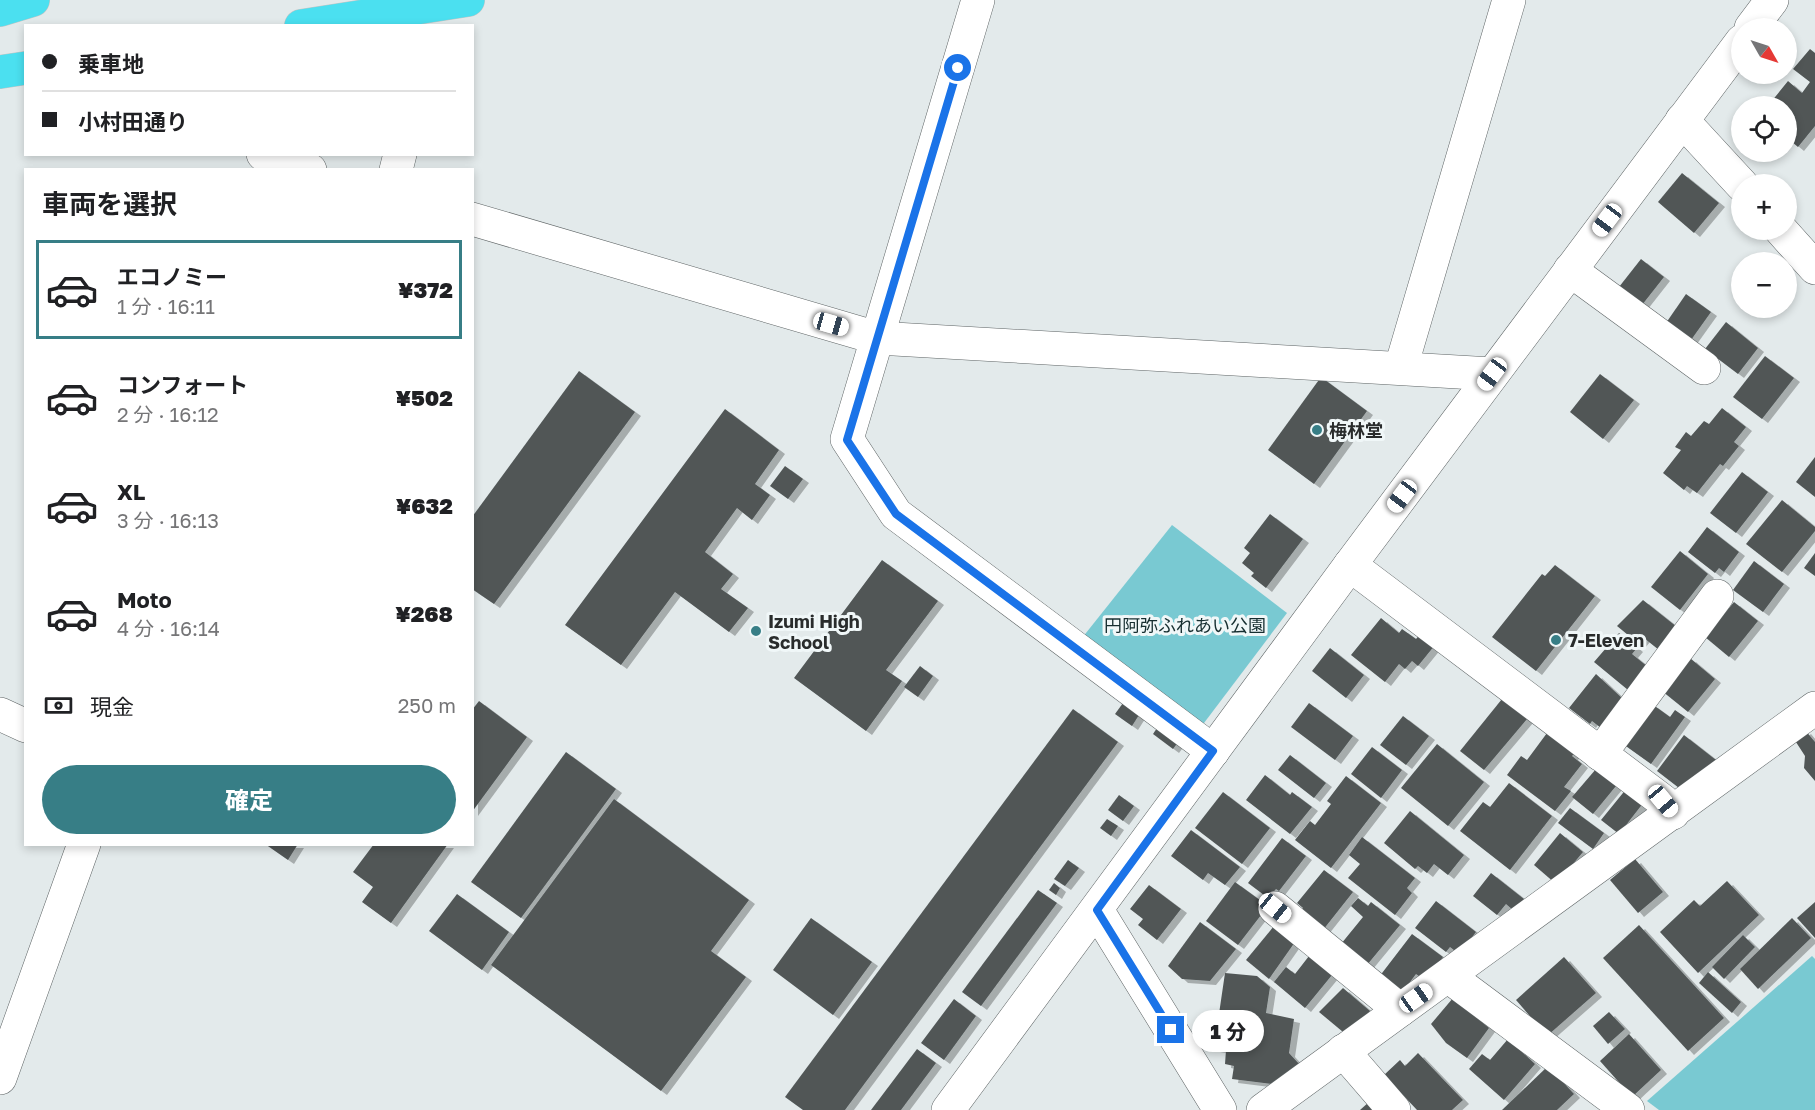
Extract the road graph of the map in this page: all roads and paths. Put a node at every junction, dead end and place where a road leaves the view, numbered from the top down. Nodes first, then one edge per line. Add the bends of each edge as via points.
1 (33, 0) edge
2 (978, 0) edge
3 (1509, 0) edge
4 (1772, 0) edge
5 (0, 10) edge
6 (447, 10) edge
7 (1758, 18) edge
8 (319, 24) edge
9 (1731, 55) edge
10 (24, 68) edge
11 (0, 72) edge
12 (1682, 120) junction
13 (269, 156) edge
14 (304, 168) edge
15 (1732, 174) edge
16 (474, 220) edge
17 (1790, 240) edge
18 (1815, 268) edge
19 (1570, 270) junction
20 (877, 339) junction
21 (1401, 367) junction
22 (1704, 369) dead end
23 (1492, 374) junction
24 (1350, 565) junction
25 (1716, 596) dead end
26 (1815, 708) edge
27 (0, 714) edge
28 (24, 725) edge
29 (1213, 751) junction
30 (1600, 754) junction
31 (1673, 813) junction
32 (83, 846) edge
33 (1275, 908) dead end
34 (1097, 910) junction
35 (1449, 976) junction
36 (1400, 1010) junction
37 (8, 1031) edge
38 (1343, 1051) junction
39 (0, 1078) edge
40 (948, 1110) edge
41 (1220, 1110) edge
42 (1263, 1110) edge
43 (1394, 1110) edge
44 (1628, 1110) edge

1 - 5 highway
2 - 20 street
3 - 21 street
4 - 7 street
6 - 8 highway
9 - 12 street
10 - 11 highway
12 - 15 street
12 - 19 street
13 - 14 street
16 - 20 street
17 - 18 street
19 - 22 street
19 - 23 street
20 - 21 street
20 - 29 street via 847,440 896,514
21 - 23 street
23 - 24 street
24 - 29 street
24 - 30 street
25 - 30 street
26 - 31 street
27 - 28 street
29 - 34 street
30 - 31 street via 1663,801
31 - 35 street
32 - 37 street
33 - 36 street
34 - 40 street
34 - 41 street
35 - 36 street
35 - 44 street
36 - 38 street
37 - 39 street
38 - 42 street
38 - 43 street

